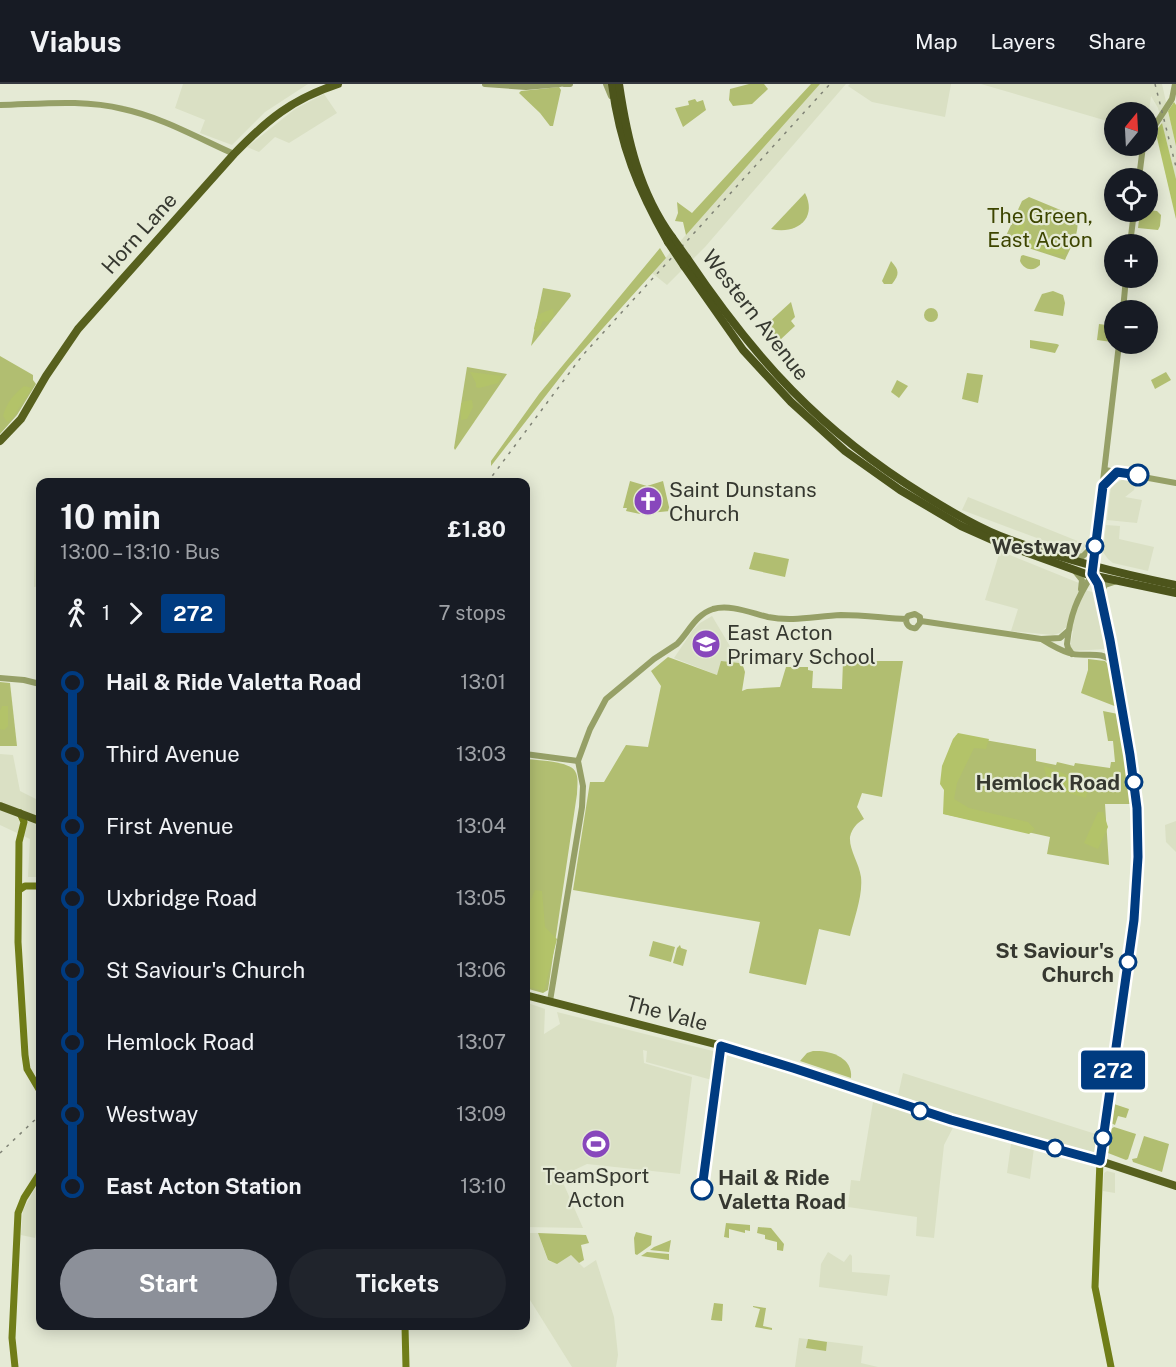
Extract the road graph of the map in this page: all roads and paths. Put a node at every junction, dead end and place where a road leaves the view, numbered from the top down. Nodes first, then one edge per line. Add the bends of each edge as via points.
1 (338, 84) edge
2 (484, 84) edge
3 (565, 84) edge
4 (606, 84) edge
5 (612, 84) edge
6 (619, 84) edge
7 (1175, 84) edge
8 (0, 105) edge
9 (616, 111) junction
10 (1158, 121) edge
11 (234, 154) junction
12 (670, 240) junction
13 (686, 262) junction
14 (1118, 354) edge
15 (0, 441) edge
16 (1107, 458) junction
17 (1105, 470) junction
18 (1118, 472) junction
19 (1176, 483) edge
20 (1103, 486) junction
21 (1095, 543) junction
22 (1071, 559) junction
23 (1093, 566) junction
24 (1074, 570) junction
25 (1092, 574) junction
26 (1122, 582) junction
27 (1176, 585) edge
28 (1080, 592) junction
29 (1176, 593) edge
30 (1100, 594) junction
31 (906, 619) junction
32 (921, 621) junction
33 (1068, 631) junction
34 (1041, 639) junction
35 (1110, 640) junction
36 (1072, 654) junction
37 (1100, 654) junction
38 (1114, 663) junction
39 (0, 678) edge
40 (36, 683) edge
41 (530, 755) edge
42 (578, 761) junction
43 (0, 806) edge
44 (20, 813) junction
45 (36, 819) edge
46 (36, 821) edge
47 (22, 829) junction
48 (36, 886) edge
49 (22, 888) junction
50 (530, 996) edge
51 (550, 1001) junction
52 (36, 1084) edge
53 (1100, 1161) junction
54 (36, 1179) edge
55 (1176, 1186) edge
56 (405, 1330) edge
57 (15, 1367) edge
58 (406, 1367) edge
59 (1111, 1367) edge

1 - 11 main road, Horn Lane via 303,97 281,111
2 - 3 street
4 - 9 street
5 - 9 highway, Western Avenue
6 - 12 highway, Western Avenue via 633,157
7 - 10 street via 1172,99
8 - 11 street via 63,103 125,109
9 - 12 highway, Western Avenue via 640,190
11 - 15 main road, Horn Lane via 85,321 21,419
12 - 13 highway, Western Avenue, bridge
13 - 22 highway, Western Avenue via 759,356 796,396 852,446 968,520 999,535
13 - 24 highway, Western Avenue via 743,350 791,402 845,451 961,526
14 - 16 street
16 - 17 street
16 - 18 street
17 - 18 street
17 - 20 street
18 - 19 street
18 - 20 street
20 - 21 street
21 - 22 street via 1083,556
21 - 23 street
22 - 23 highway, Western Avenue
23 - 25 street
23 - 27 highway, Western Avenue
24 - 25 highway, Western Avenue
24 - 28 street via 1083,584
25 - 26 highway
25 - 28 street
25 - 30 street
26 - 29 highway
26 - 30 street via 1108,583
28 - 30 street via 1088,588
28 - 33 street
30 - 35 street
31 - 32 street via 915,614
31 - 32 street via 913,628
31 - 42 street via 843,615 789,620 731,608 710,610 695,620 677,644 608,695
32 - 34 street
33 - 34 street via 1060,638
33 - 36 street
34 - 36 street
35 - 37 street via 1107,651
35 - 38 street
36 - 37 street
37 - 38 street
38 - 53 street via 1134,782 1138,865 1134,920
39 - 40 street
41 - 42 street
42 - 51 street via 582,807
43 - 44 main road
44 - 45 main road
44 - 47 main road
46 - 47 main road
47 - 49 main road via 18,879
48 - 49 main road
49 - 52 main road via 18,942 27,1069
50 - 51 main road, The Vale
51 - 53 main road, The Vale via 742,1051 907,1107
53 - 55 main road, The Vale
53 - 59 main road via 1095,1287
54 - 57 main road via 18,1213 12,1338
56 - 58 main road

